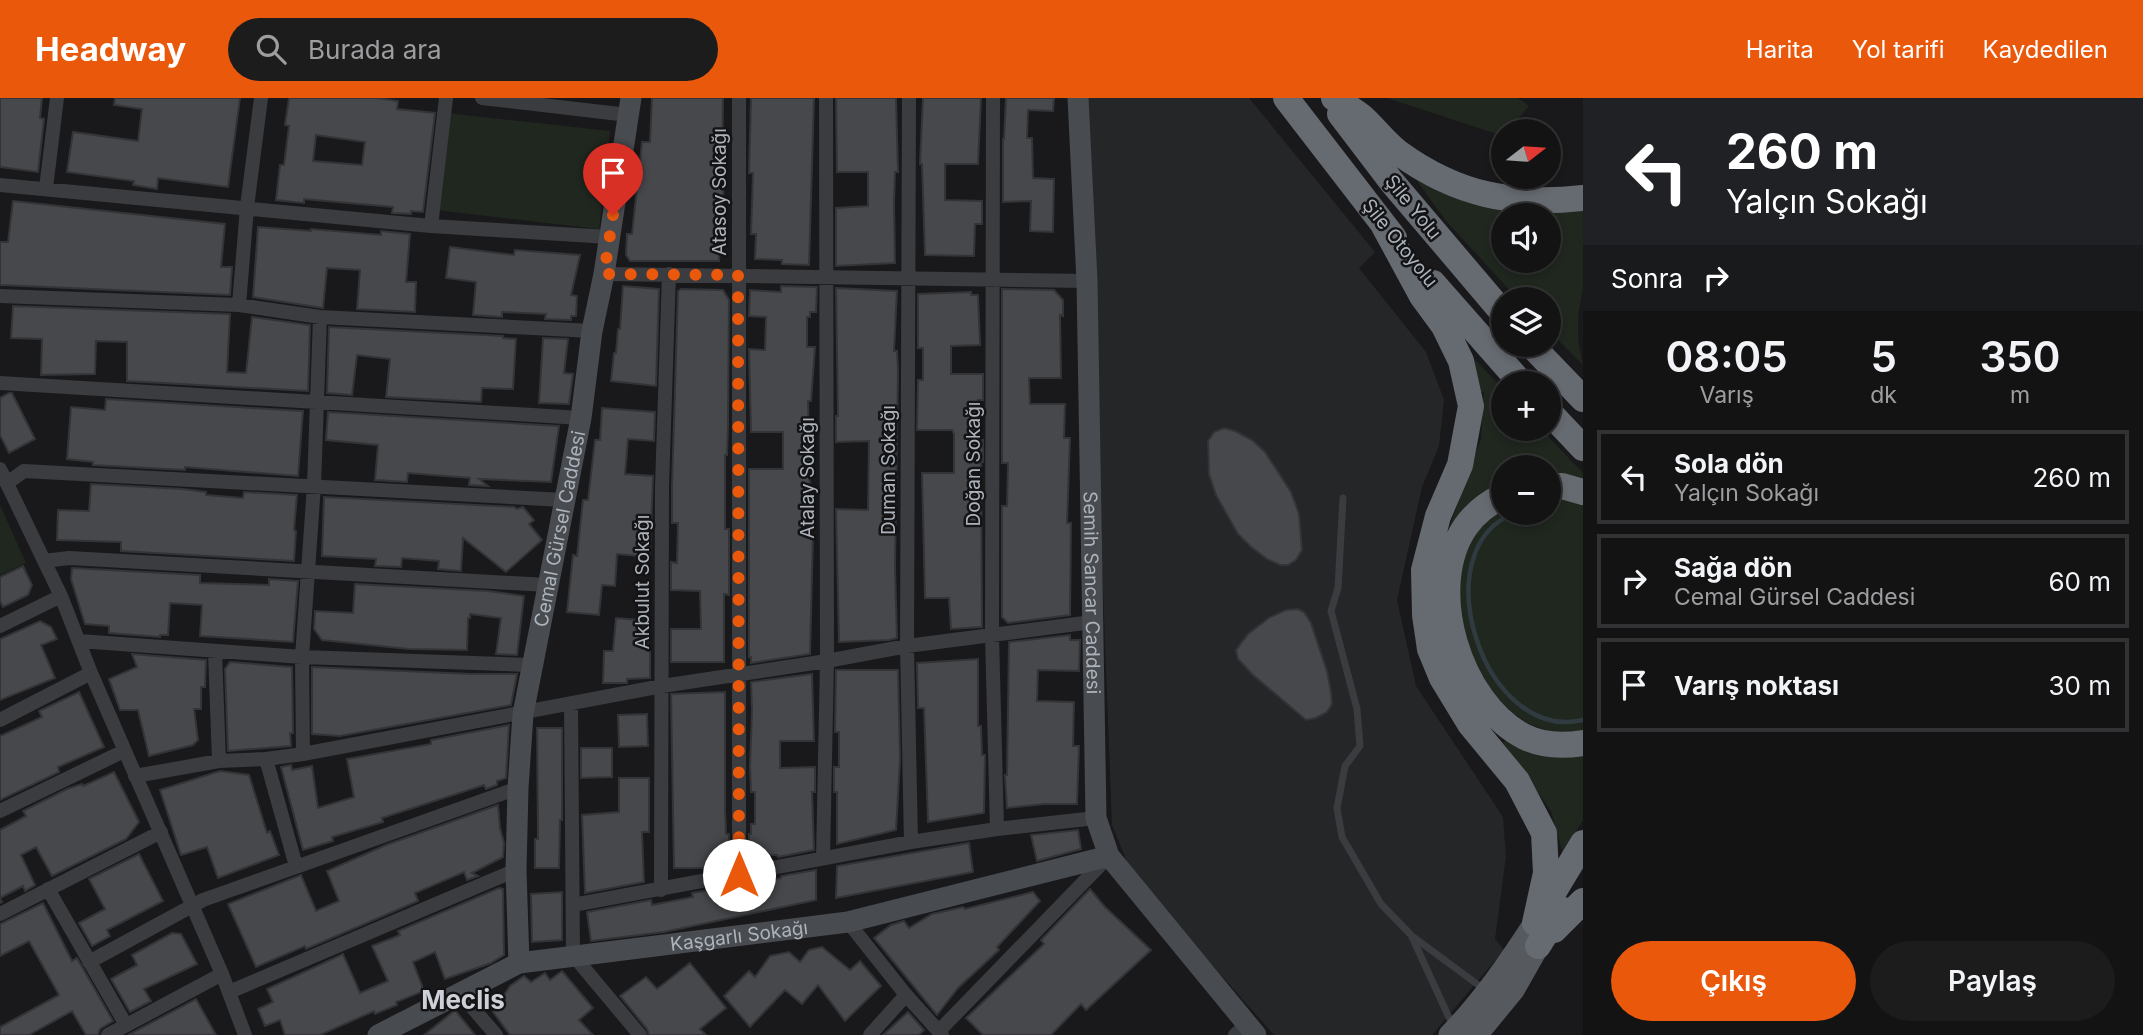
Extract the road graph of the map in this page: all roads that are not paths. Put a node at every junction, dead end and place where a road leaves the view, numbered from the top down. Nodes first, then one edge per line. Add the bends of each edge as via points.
1 (57, 98) edge
2 (261, 98) edge
3 (446, 98) edge
4 (482, 98) edge
5 (739, 98) edge
6 (826, 98) edge
7 (909, 98) edge
8 (993, 98) edge
9 (1078, 98) edge
10 (1286, 98) edge
11 (1327, 98) edge
12 (1334, 98) edge
13 (630, 106) edge
14 (0, 185) edge
15 (46, 188) junction
16 (1583, 198) edge
17 (247, 207) junction
18 (431, 226) junction
19 (1384, 226) junction
20 (609, 237) junction
21 (604, 274) junction
22 (668, 274) junction
23 (738, 275) junction
24 (825, 277) junction
25 (908, 278) junction
26 (992, 281) junction
27 (1087, 281) junction
28 (0, 296) edge
29 (1491, 299) edge
30 (239, 306) junction
31 (320, 317) junction
32 (592, 331) junction
33 (1543, 357) edge
34 (1510, 371) edge
35 (0, 383) edge
36 (1583, 399) edge
37 (316, 400) junction
38 (581, 418) junction
39 (1561, 424) edge
40 (1583, 447) edge
41 (0, 468) edge
42 (7, 483) junction
43 (314, 485) junction
44 (1561, 486) edge
45 (1583, 492) edge
46 (1343, 498) dead end
47 (564, 499) junction
48 (1491, 502) edge
49 (44, 561) junction
50 (308, 572) junction
51 (547, 585) junction
52 (61, 596) junction
53 (1092, 622) junction
54 (0, 626) edge
55 (992, 635) junction
56 (79, 641) junction
57 (907, 646) junction
58 (215, 652) junction
59 (302, 657) junction
60 (827, 662) junction
61 (531, 665) junction
62 (91, 673) junction
63 (740, 673) junction
64 (662, 686) junction
65 (571, 704) junction
66 (523, 714) junction
67 (0, 720) edge
68 (1583, 743) edge
69 (124, 751) junction
70 (303, 754) junction
71 (266, 759) junction
72 (219, 761) junction
73 (135, 776) junction
74 (518, 788) junction
75 (0, 811) edge
76 (1096, 818) junction
77 (996, 829) junction
78 (160, 832) junction
79 (911, 842) junction
80 (1583, 843) edge
81 (1109, 856) junction
82 (823, 858) junction
83 (296, 866) junction
84 (516, 870) junction
85 (1583, 873) edge
86 (739, 875) junction
87 (48, 889) junction
88 (660, 890) junction
89 (1583, 901) edge
90 (192, 905) junction
91 (573, 905) junction
92 (0, 914) edge
93 (848, 922) junction
94 (1537, 934) junction
95 (1412, 936) junction
96 (573, 955) junction
97 (89, 962) junction
98 (519, 963) junction
99 (222, 974) junction
100 (229, 992) junction
101 (1488, 992) junction
102 (460, 993) junction
103 (906, 995) junction
104 (126, 1025) junction
105 (1246, 1031) edge
106 (940, 1033) edge
107 (1460, 1033) edge
108 (108, 1035) edge
109 (245, 1035) edge
110 (380, 1035) edge
111 (496, 1035) edge
112 (639, 1035) edge
113 (870, 1035) edge

1 - 15 street
2 - 17 street
3 - 18 street
4 - 13 street
5 - 23 street, Atasoy Sokağı
6 - 24 street, Atalay Sokağı
7 - 25 street, Duman Sokağı
8 - 26 street, Doğan Sokağı
9 - 27 street, Semih Sancar Caddesi
10 - 19 highway, Şile Otoyolu
11 - 29 highway, Şile Yolu
12 - 16 highway via 1361,116 1397,152 1462,187 1500,199 1550,202
13 - 20 street, Cemal Gürsel Caddesi
14 - 15 street
15 - 17 street
17 - 18 street
17 - 30 street
18 - 20 street
19 - 34 highway, Şile Otoyolu
19 - 94 highway via 1444,326 1461,361 1469,395 1460,464 1438,516 1424,570 1425,615 1430,649 1442,678 1470,724 1517,781 1544,833 1546,873
20 - 21 street, Cemal Gürsel Caddesi
21 - 22 street
21 - 32 street, Cemal Gürsel Caddesi
22 - 23 street
22 - 64 street, Akbulut Sokağı
23 - 24 street
23 - 63 street, Atasoy Sokağı
24 - 25 street
24 - 60 street, Atalay Sokağı
25 - 26 street
25 - 57 street, Duman Sokağı
26 - 27 street
26 - 55 street, Doğan Sokağı
27 - 53 street, Semih Sancar Caddesi
28 - 30 street
30 - 31 street
31 - 32 street
31 - 37 street
32 - 38 street, Cemal Gürsel Caddesi
33 - 36 highway
35 - 37 street
37 - 38 street
37 - 43 street
38 - 47 street, Cemal Gürsel Caddesi
39 - 40 highway
41 - 42 street
42 - 43 street via 24,471
42 - 49 street
43 - 47 street
43 - 50 street
44 - 45 highway
46 - 95 lane via 1338,589 1331,611 1357,709 1360,746 1345,766 1337,808 1342,837 1381,904
47 - 51 street, Cemal Gürsel Caddesi
48 - 68 highway via 1465,526 1452,554 1448,585 1456,651 1483,701 1525,737 1550,745
49 - 50 street via 69,558
49 - 52 street
50 - 51 street
50 - 59 street
51 - 61 street, Cemal Gürsel Caddesi
52 - 54 street
52 - 56 street
53 - 55 street
53 - 76 street, Semih Sancar Caddesi
55 - 57 street
55 - 77 street, Doğan Sokağı
56 - 58 street
56 - 62 street
57 - 60 street
57 - 79 street, Duman Sokağı
58 - 59 street
58 - 72 street
59 - 61 street
59 - 70 street
60 - 63 street
60 - 82 street, Atalay Sokağı
61 - 66 street, Cemal Gürsel Caddesi
62 - 67 street
62 - 69 street
63 - 64 street
63 - 86 street, Atasoy Sokağı
64 - 65 street
64 - 88 street, Akbulut Sokağı
65 - 66 street
65 - 91 street
66 - 70 street
66 - 74 street, Cemal Gürsel Caddesi
69 - 73 street
69 - 75 street
70 - 71 street
71 - 72 street
71 - 83 street
72 - 73 street
73 - 78 street
74 - 83 street
74 - 84 street, Cemal Gürsel Caddesi
76 - 77 street
76 - 81 street, Semih Sancar Caddesi
77 - 79 street
78 - 87 street
78 - 90 street
79 - 82 street
80 - 94 highway
81 - 93 street, Kaşgarlı Sokağı
81 - 105 street, Semih Sancar Caddesi
81 - 106 street
82 - 86 street
83 - 90 street
84 - 98 street, Cemal Gürsel Caddesi
84 - 100 street
85 - 94 highway
86 - 88 street
87 - 92 street
87 - 97 street
88 - 91 street
89 - 94 highway
90 - 97 street
90 - 99 street
91 - 96 street
93 - 96 street, Kaşgarlı Sokağı
93 - 103 street
94 - 101 main road
94 - 107 main road via 1513,990
95 - 101 lane
95 - 107 lane
96 - 98 street, Kaşgarlı Sokağı
96 - 112 street
97 - 104 street
98 - 102 street, Kaşgarlı Sokağı
99 - 100 street
99 - 104 street
100 - 109 street
101 - 107 main road
102 - 110 street, Kaşgarlı Sokağı
102 - 111 street
103 - 106 street
103 - 113 street
104 - 108 street

